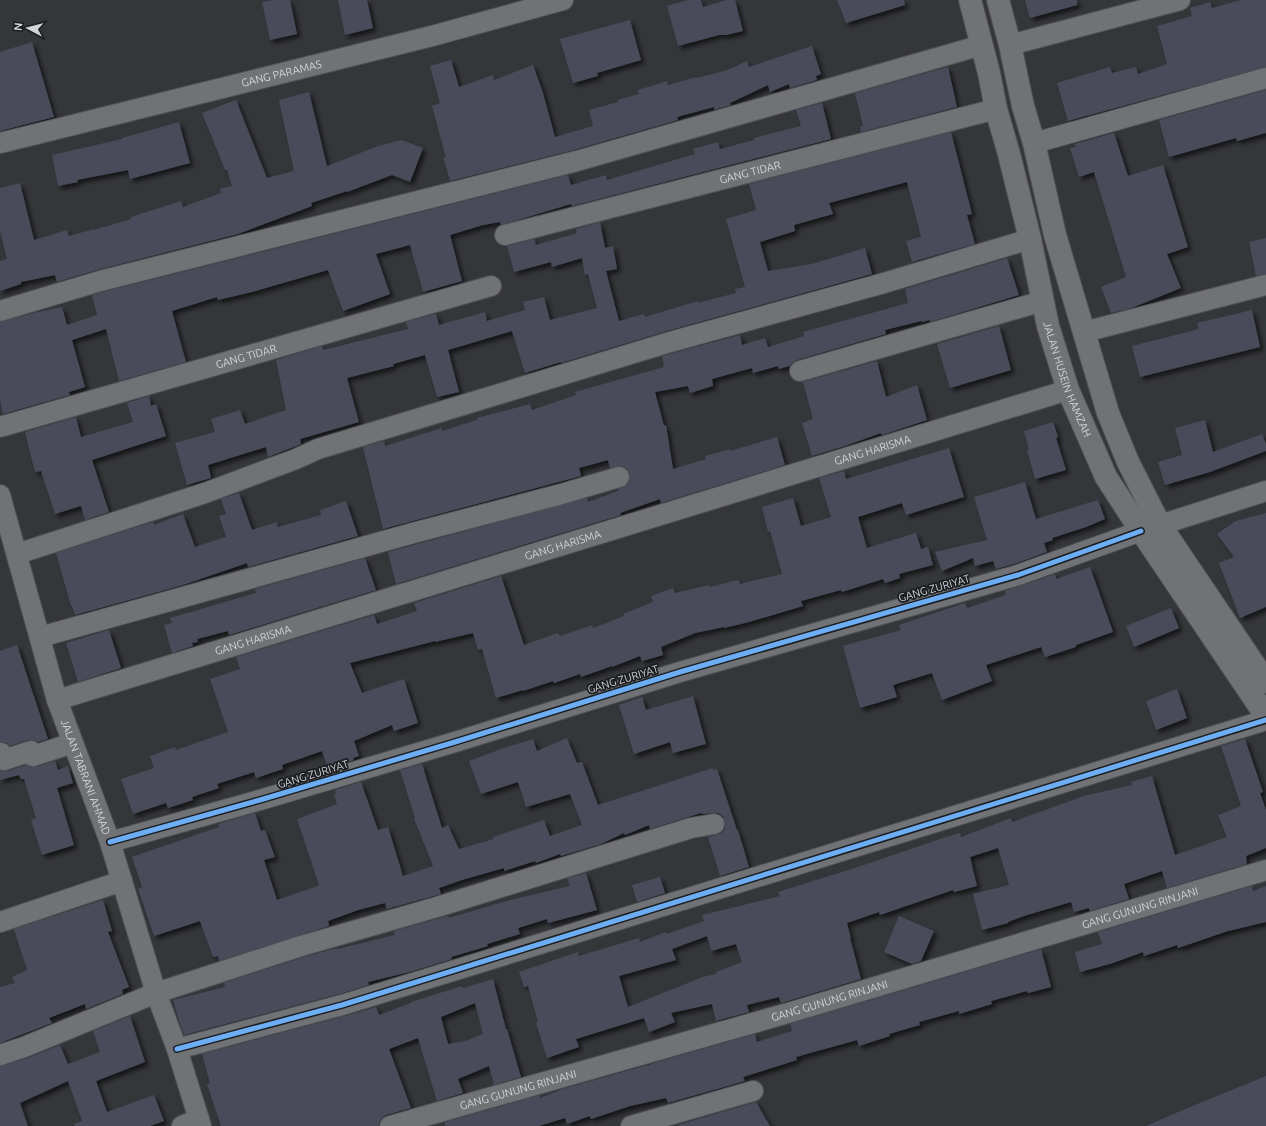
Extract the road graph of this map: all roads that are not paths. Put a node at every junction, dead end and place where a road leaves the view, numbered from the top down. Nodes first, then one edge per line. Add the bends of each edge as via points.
1 (562, 0) edge
2 (970, 0) edge
3 (998, 0) edge
4 (1180, 0) edge
5 (982, 45) junction
6 (1010, 45) junction
7 (1266, 78) edge
8 (996, 109) junction
9 (0, 143) edge
10 (1034, 143) junction
11 (505, 235) dead end
12 (1030, 239) junction
13 (1266, 285) edge
14 (491, 286) dead end
15 (1043, 301) junction
16 (0, 311) edge
17 (1084, 332) junction
18 (800, 371) dead end
19 (1068, 390) junction
20 (0, 427) edge
21 (618, 477) dead end
22 (1266, 491) edge
23 (0, 495) edge
24 (1150, 528) junction
25 (17, 554) junction
26 (40, 637) junction
27 (1266, 682) edge
28 (57, 700) junction
29 (1266, 716) edge
30 (1266, 720) edge
31 (73, 743) junction
32 (0, 753) edge
33 (714, 824) dead end
34 (110, 842) junction
35 (1266, 870) edge
36 (122, 881) junction
37 (0, 922) edge
38 (156, 993) junction
39 (177, 1049) junction
40 (0, 1055) edge
41 (753, 1091) dead end
42 (194, 1124) edge
43 (390, 1126) edge
44 (631, 1126) edge

1 - 9 street, GANG PARAMAS via 432,36
2 - 5 street, JALAN HUSEIN HAMZAH
3 - 6 street, JALAN HUSEIN HAMZAH
4 - 6 street
5 - 8 street, JALAN HUSEIN HAMZAH
5 - 16 street via 577,161 100,281
6 - 10 street, JALAN HUSEIN HAMZAH
7 - 10 street
8 - 11 street, GANG TIDAR
8 - 12 street, JALAN HUSEIN HAMZAH
10 - 17 street, JALAN HUSEIN HAMZAH via 1055,235
12 - 15 street, JALAN HUSEIN HAMZAH
12 - 25 street via 884,283 670,342 318,449 205,493
13 - 17 street
14 - 20 street, GANG TIDAR
15 - 18 street
15 - 19 street, JALAN HUSEIN HAMZAH
17 - 24 street, JALAN HUSEIN HAMZAH via 1108,413
19 - 24 street, JALAN HUSEIN HAMZAH via 1106,477
19 - 28 street, GANG HARISMA
21 - 26 street
22 - 24 street, GANG ZURIYAT
23 - 25 street, JALAN TABRANI AHMAD
24 - 27 street, JALAN HUSEIN HAMZAH
24 - 29 street, JALAN HUSEIN HAMZAH
24 - 34 street, GANG ZURIYAT via 1018,575 688,670 268,798
25 - 26 street, JALAN TABRANI AHMAD
26 - 28 street, JALAN TABRANI AHMAD
28 - 31 street, JALAN TABRANI AHMAD
30 - 39 street via 349,1003
31 - 32 street via 32,756 31,751 4,760
31 - 34 street, JALAN TABRANI AHMAD
33 - 38 street via 691,828 437,907 301,946
34 - 36 street, JALAN TABRANI AHMAD
35 - 43 street, GANG GUNUNG RINJANI via 788,1013
36 - 37 street
36 - 38 street, JALAN TABRANI AHMAD
38 - 39 street, JALAN TABRANI AHMAD
38 - 40 street
39 - 42 street, JALAN TABRANI AHMAD
41 - 44 street

